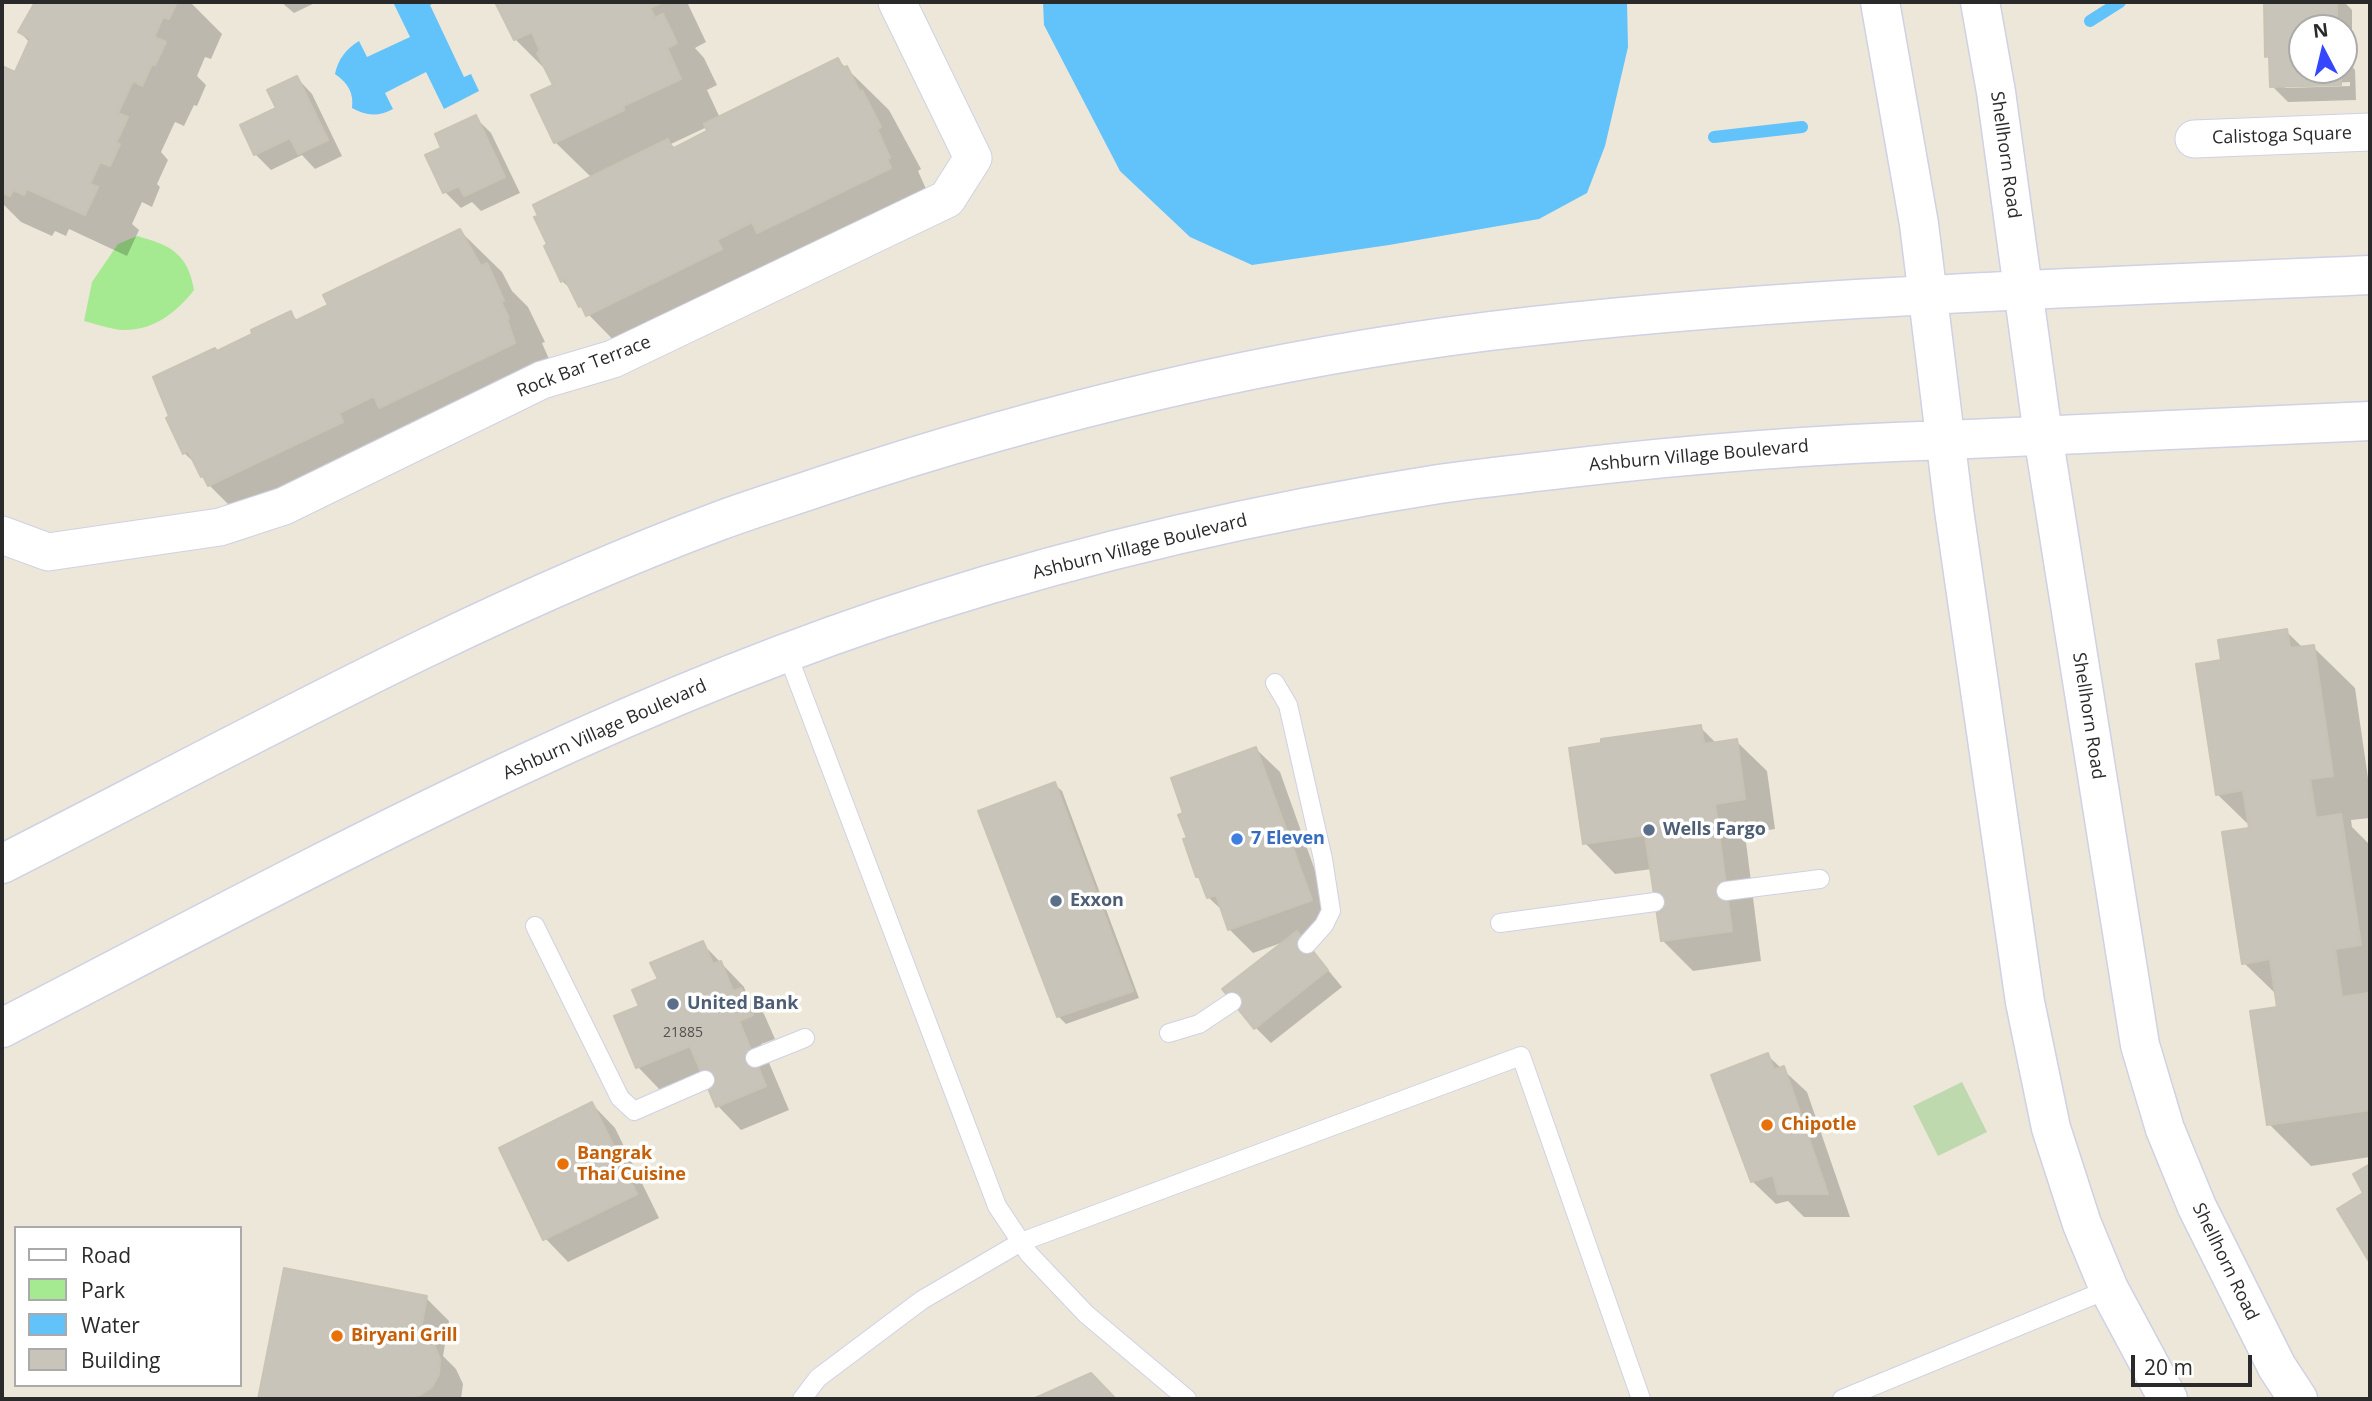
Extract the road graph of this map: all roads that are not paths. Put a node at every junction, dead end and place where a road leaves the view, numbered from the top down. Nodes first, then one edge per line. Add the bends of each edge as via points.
1 (897, 2) edge
2 (1880, 2) edge
3 (1980, 2) edge
4 (2370, 132) edge
5 (2194, 139) dead end
6 (2370, 275) edge
7 (2022, 292) junction
8 (1927, 295) junction
9 (2370, 421) edge
10 (2043, 435) junction
11 (1947, 440) junction
12 (2, 535) edge
13 (787, 653) junction
14 (1275, 683) dead end
15 (2, 864) edge
16 (1819, 878) dead end
17 (1726, 891) dead end
18 (1655, 902) dead end
19 (1500, 923) dead end
20 (535, 926) dead end
21 (1307, 944) dead end
22 (1231, 1002) dead end
23 (2, 1028) edge
24 (1169, 1033) dead end
25 (805, 1038) dead end
26 (755, 1058) dead end
27 (705, 1080) dead end
28 (1021, 1242) junction
29 (2109, 1289) junction
30 (802, 1399) edge
31 (1186, 1399) edge
32 (1642, 1399) edge
33 (1842, 1399) edge
34 (2168, 1399) edge
35 (2298, 1399) edge

1 - 12 street, Rock Bar Terrace via 973,158 947,199 612,359 542,380 284,506 220,527 48,552
2 - 8 main road
3 - 7 main road, Shellhorn Road
4 - 5 street, Calistoga Square
6 - 7 main road
7 - 8 main road
7 - 10 main road, Shellhorn Road
8 - 11 main road
8 - 15 main road via 1489,331 1176,385 1036,420 719,521 559,586 401,659
9 - 10 main road, Ashburn Village Boulevard
10 - 11 main road, Ashburn Village Boulevard
10 - 35 main road, Shellhorn Road via 2140,1045 2165,1129 2197,1207 2277,1367
11 - 13 main road, Ashburn Village Boulevard via 1658,458 1400,491 1112,550 929,603
11 - 29 main road via 2025,1002 2050,1128
13 - 23 main road, Ashburn Village Boulevard via 582,737 394,827
13 - 28 lane via 997,1206
14 - 21 lane via 1288,705 1331,911
16 - 17 lane
18 - 19 lane
20 - 27 lane via 627,1105 634,1111
22 - 24 lane via 1199,1024
25 - 26 lane
28 - 30 lane via 922,1300 818,1378
28 - 31 lane via 1086,1314
28 - 32 lane via 1521,1056
29 - 33 lane
29 - 34 main road

